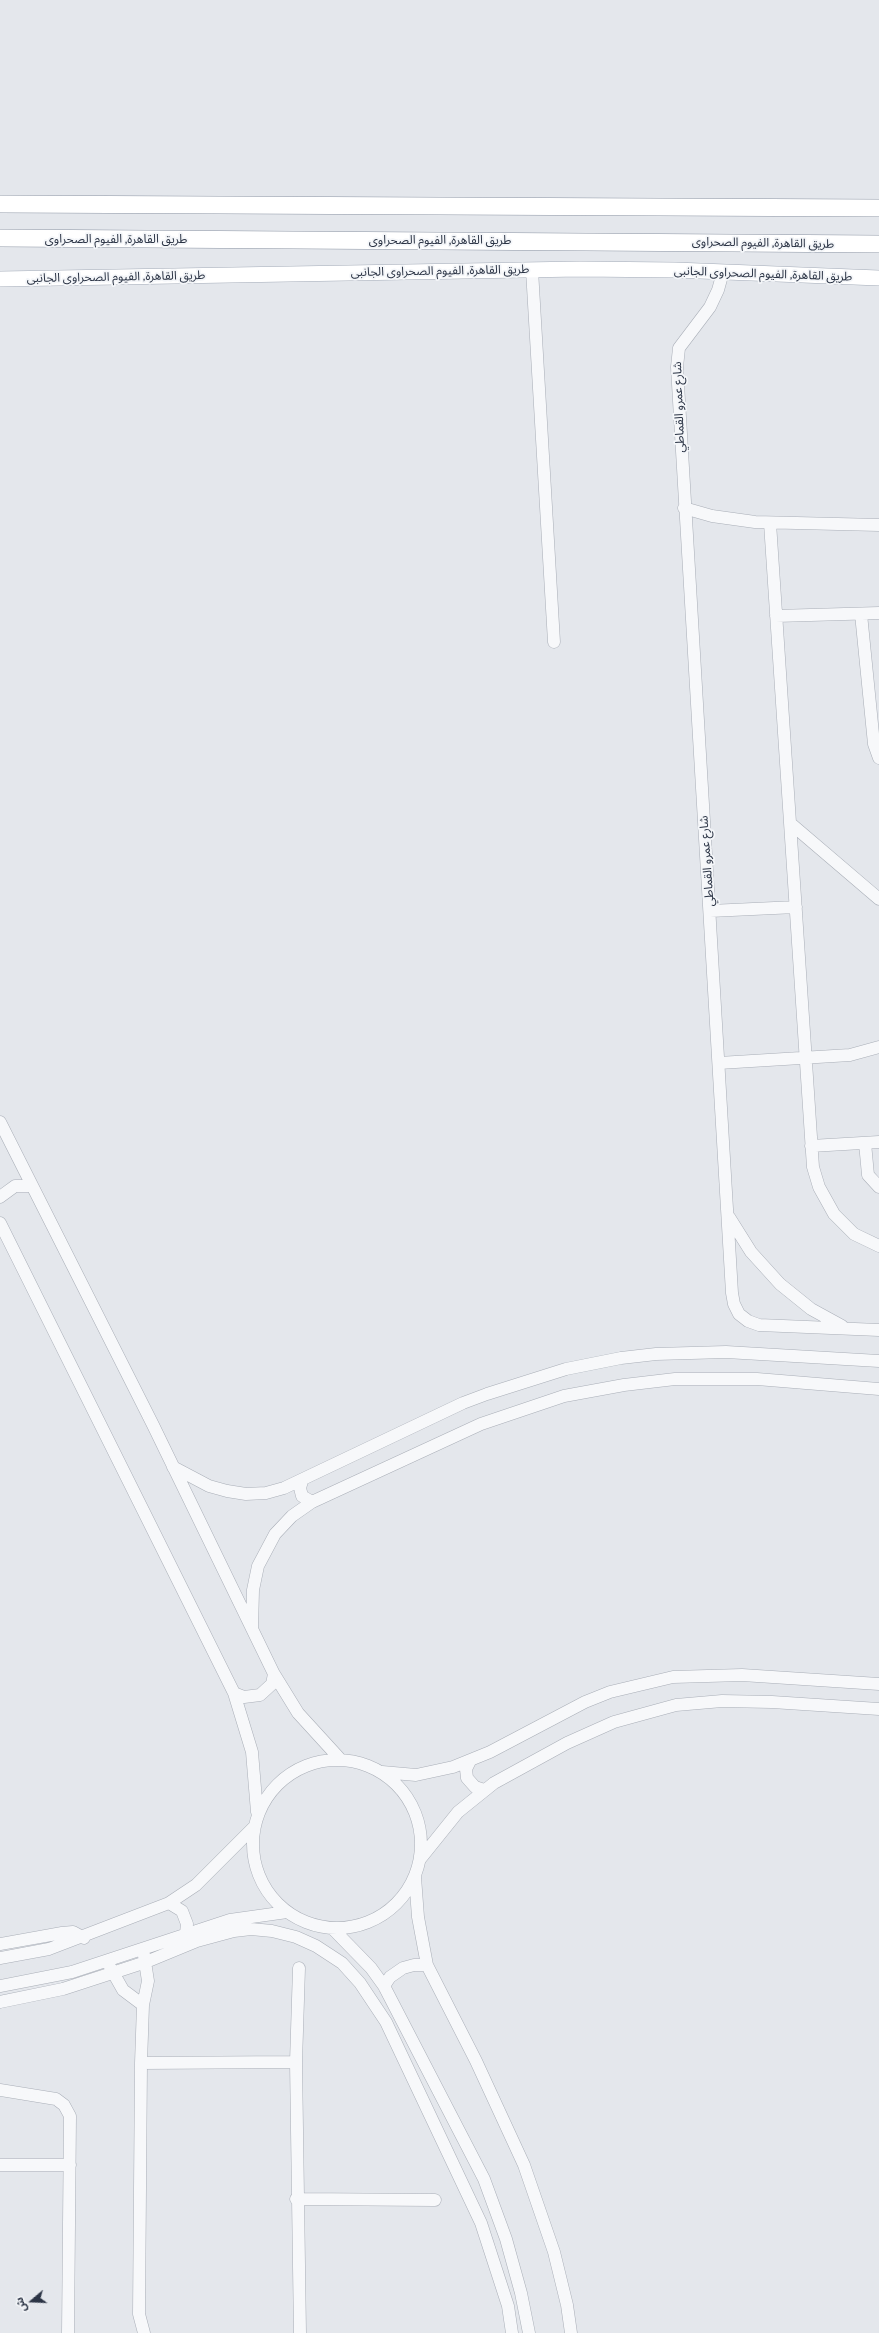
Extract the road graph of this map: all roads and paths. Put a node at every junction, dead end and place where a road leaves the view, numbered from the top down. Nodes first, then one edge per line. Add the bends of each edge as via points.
1 (0, 204) edge
2 (879, 208) edge
3 (0, 238) edge
4 (879, 244) edge
5 (532, 270) junction
6 (722, 272) junction
7 (879, 278) edge
8 (0, 279) edge
9 (684, 508) junction
10 (770, 523) junction
11 (879, 525) edge
12 (879, 613) edge
13 (860, 614) junction
14 (776, 616) junction
15 (554, 642) dead end
16 (878, 753) edge
17 (790, 823) junction
18 (878, 896) edge
19 (796, 907) junction
20 (710, 911) junction
21 (879, 1047) edge
22 (805, 1058) junction
23 (719, 1063) junction
24 (0, 1122) edge
25 (879, 1142) edge
26 (865, 1143) junction
27 (811, 1146) junction
28 (32, 1186) junction
29 (879, 1187) edge
30 (0, 1197) edge
31 (728, 1215) junction
32 (0, 1223) edge
33 (879, 1246) edge
34 (847, 1328) junction
35 (879, 1330) edge
36 (879, 1361) edge
37 (879, 1389) edge
38 (173, 1467) junction
39 (302, 1481) junction
40 (312, 1502) junction
41 (252, 1628) junction
42 (274, 1674) junction
43 (879, 1684) edge
44 (234, 1693) junction
45 (879, 1709) edge
46 (340, 1759) junction
47 (470, 1761) junction
48 (382, 1772) junction
49 (484, 1790) junction
50 (257, 1812) junction
51 (254, 1827) junction
52 (421, 1858) junction
53 (415, 1877) junction
54 (169, 1903) junction
55 (287, 1912) junction
56 (333, 1929) junction
57 (186, 1933) junction
58 (84, 1938) junction
59 (0, 1944) edge
60 (143, 1949) junction
61 (0, 1958) edge
62 (108, 1962) junction
63 (146, 1962) junction
64 (427, 1965) junction
65 (298, 1968) dead end
66 (112, 1973) junction
67 (0, 1986) edge
68 (384, 1986) junction
69 (0, 2002) edge
70 (143, 2005) junction
71 (296, 2062) junction
72 (141, 2063) junction
73 (0, 2090) edge
74 (0, 2165) edge
75 (70, 2165) junction
76 (296, 2199) junction
77 (435, 2200) dead end
78 (68, 2333) edge
79 (144, 2333) edge
80 (300, 2333) edge
81 (511, 2333) edge
82 (529, 2333) edge
83 (571, 2333) edge

1 - 2 highway
3 - 4 highway, طريق القاهرة, الفيوم الصحراوى
5 - 6 main road, طريق القاهرة, الفيوم الصحراوى الجانبى
5 - 8 main road, طريق القاهرة, الفيوم الصحراوى الجانبى
5 - 15 street
6 - 7 main road, طريق القاهرة, الفيوم الصحراوى الجانبى
6 - 9 street, شارع عمرو القماطي via 718,290 710,307 682,343 677,354
9 - 10 street via 726,519
9 - 20 street, شارع عمرو القماطي
10 - 11 street
10 - 14 street
12 - 13 street
13 - 14 street
13 - 16 street
14 - 17 street
17 - 18 street
17 - 19 street
19 - 20 street
19 - 22 street
20 - 23 street, شارع عمرو القماطي
21 - 22 street via 859,1054
22 - 23 street
22 - 27 street
23 - 31 street, شارع عمرو القماطي
24 - 28 street
25 - 26 street
26 - 27 street
26 - 29 street via 868,1175
27 - 33 street via 813,1167 819,1187 834,1214 854,1234
28 - 30 street via 15,1186
28 - 38 street
31 - 34 street, شارع عمرو القماطي via 751,1252 780,1284 811,1309
31 - 34 street, شارع عمرو القماطي via 732,1293 739,1314 759,1325
32 - 44 street
34 - 35 street, شارع عمرو القماطي
36 - 39 street via 691,1352 593,1363 539,1376 463,1403
37 - 40 street via 731,1378 675,1379 593,1390 536,1404 481,1424
38 - 39 street via 209,1486 246,1494 266,1493
38 - 41 street
39 - 40 street via 300,1492 305,1499
40 - 41 street via 283,1524 263,1555 253,1590
41 - 42 street
42 - 44 street via 272,1684 260,1695 244,1697
42 - 46 street via 298,1713
43 - 47 street via 742,1675 696,1675 654,1680 585,1702
44 - 50 street via 252,1752
45 - 49 street via 762,1701 676,1705 614,1722 515,1770
46 - 48 street via 362,1763
46 - 50 street via 315,1762 292,1772 273,1788
47 - 48 street via 424,1774
47 - 49 street via 466,1769 467,1778 472,1785
48 - 52 street via 406,1794 419,1825
49 - 52 street via 458,1812
50 - 51 street
51 - 54 street via 196,1885
51 - 55 street via 254,1859 265,1889
52 - 53 street
53 - 56 street via 402,1899 382,1916 359,1926
53 - 64 street via 418,1917
54 - 57 street via 182,1911 187,1924
54 - 58 street
55 - 56 street via 309,1924
55 - 57 street via 230,1920
56 - 68 street via 371,1968
57 - 60 street
58 - 59 street via 73,1932
58 - 61 street via 49,1949
60 - 62 street
60 - 63 street
62 - 66 street
62 - 67 street via 66,1974
63 - 66 street
63 - 70 street via 148,1980
63 - 81 street via 197,1941 251,1929 296,1937 316,1946 342,1963 386,2022 450,2154 481,2223 508,2306
64 - 68 street via 403,1968 390,1977
64 - 83 street via 476,2061 524,2165 554,2252
65 - 71 street
66 - 69 street via 63,1990
66 - 70 street via 123,1990
68 - 82 street via 484,2179 506,2239
70 - 72 street
71 - 72 street
71 - 76 street
72 - 79 street via 139,2314
73 - 75 street via 52,2098 64,2104 70,2116
74 - 75 street
75 - 78 street
76 - 77 street
76 - 80 street

